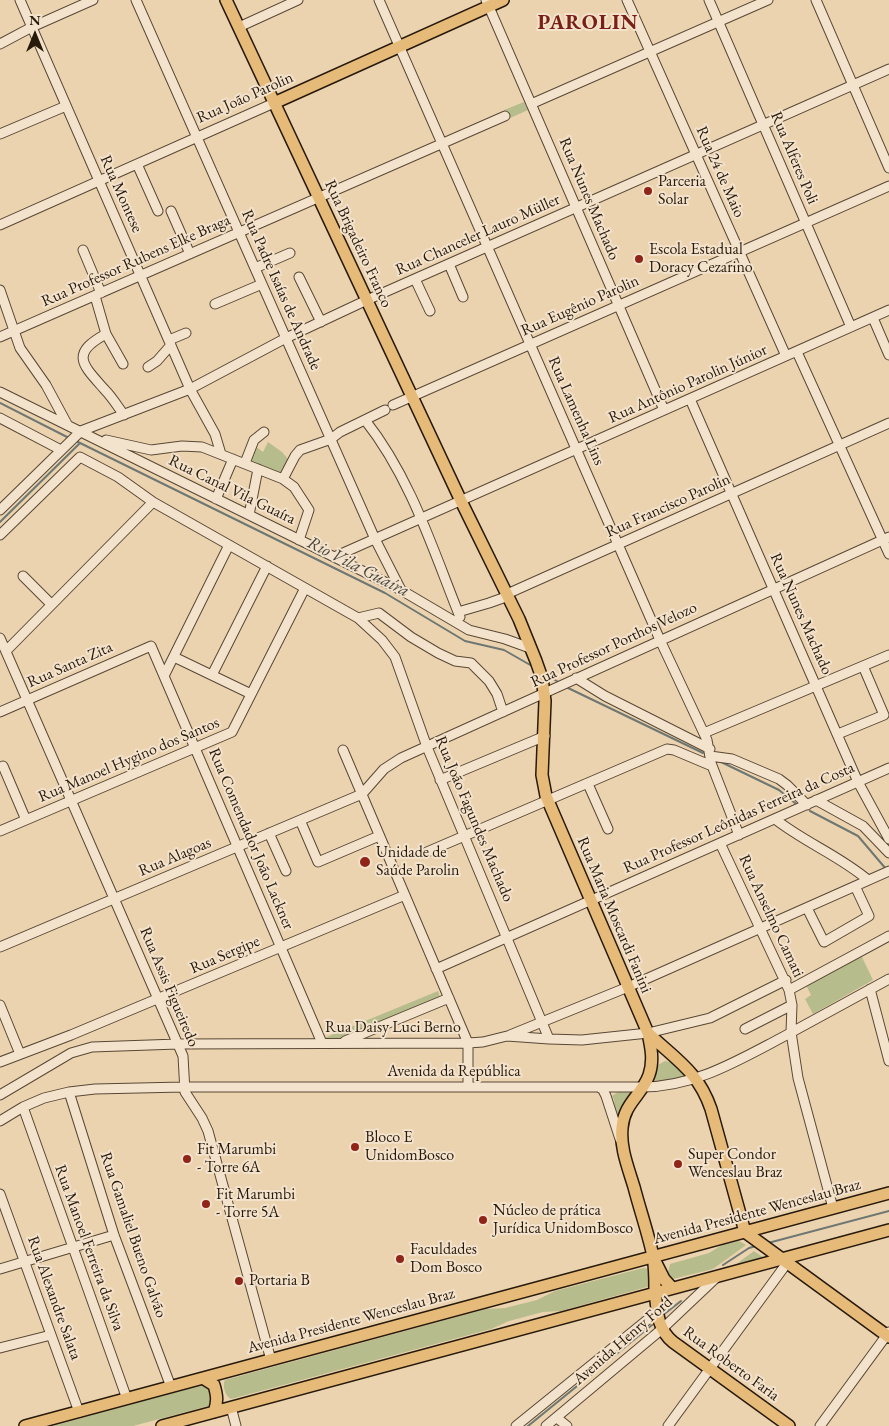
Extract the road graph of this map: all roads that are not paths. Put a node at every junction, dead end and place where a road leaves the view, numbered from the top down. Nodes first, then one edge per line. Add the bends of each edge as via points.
1 (20, 0) edge
2 (93, 0) edge
3 (136, 0) edge
4 (226, 0) edge
5 (298, 0) edge
6 (379, 0) edge
7 (503, 0) edge
8 (627, 0) edge
9 (709, 0) edge
10 (768, 0) edge
11 (816, 0) edge
12 (488, 3) edge
13 (719, 22) junction
14 (32, 27) junction
15 (239, 27) junction
16 (0, 44) edge
17 (400, 46) junction
18 (650, 52) junction
19 (889, 68) edge
20 (853, 84) junction
21 (274, 103) junction
22 (532, 104) junction
23 (66, 106) junction
24 (505, 116) dead end
25 (763, 124) junction
26 (0, 134) edge
27 (197, 137) junction
28 (442, 143) junction
29 (696, 154) junction
30 (137, 164) junction
31 (889, 168) edge
32 (99, 181) junction
33 (889, 186) edge
34 (318, 197) junction
35 (576, 207) junction
36 (158, 211) dead end
37 (171, 211) dead end
38 (806, 223) junction
39 (0, 225) edge
40 (239, 232) junction
41 (487, 247) junction
42 (83, 250) dead end
43 (739, 252) junction
44 (290, 253) dead end
45 (190, 254) junction
46 (449, 264) junction
47 (255, 268) junction
48 (140, 275) junction
49 (299, 277) dead end
50 (415, 279) junction
51 (262, 284) junction
52 (0, 290) edge
53 (98, 294) junction
54 (463, 296) dead end
55 (367, 300) junction
56 (215, 304) dead end
57 (619, 306) junction
58 (889, 310) edge
59 (430, 311) dead end
60 (873, 318) junction
61 (320, 322) junction
62 (851, 327) junction
63 (13, 331) junction
64 (186, 332) dead end
65 (106, 334) junction
66 (0, 337) edge
67 (286, 338) junction
68 (170, 343) junction
69 (530, 345) junction
70 (796, 352) junction
71 (889, 355) edge
72 (786, 356) junction
73 (123, 364) dead end
74 (148, 367) dead end
75 (190, 389) junction
76 (0, 392) edge
77 (412, 397) junction
78 (690, 399) junction
79 (664, 410) junction
80 (124, 415) junction
81 (0, 418) edge
82 (365, 420) junction
83 (889, 423) edge
84 (67, 424) junction
85 (264, 432) dead end
86 (75, 436) junction
87 (95, 438) junction
88 (331, 439) junction
89 (840, 446) junction
90 (62, 450) junction
91 (576, 450) junction
92 (221, 454) junction
93 (233, 459) junction
94 (245, 464) junction
95 (258, 469) junction
96 (283, 479) junction
97 (732, 494) junction
98 (216, 499) junction
99 (461, 501) junction
100 (152, 502) junction
101 (0, 510) edge
102 (249, 516) junction
103 (421, 518) junction
104 (0, 535) edge
105 (375, 539) junction
106 (886, 539) edge
107 (299, 540) junction
108 (230, 545) junction
109 (618, 545) junction
110 (889, 554) edge
111 (334, 557) junction
112 (267, 566) junction
113 (23, 576) dead end
114 (305, 588) junction
115 (774, 589) junction
116 (400, 590) junction
117 (505, 596) junction
118 (51, 604) junction
119 (458, 612) junction
120 (358, 618) junction
121 (464, 627) junction
122 (0, 638) edge
123 (660, 640) junction
124 (528, 644) junction
125 (151, 646) joint
126 (6, 651) junction
127 (889, 655) edge
128 (174, 657) junction
129 (863, 666) junction
130 (212, 675) junction
131 (164, 676) junction
132 (576, 678) junction
133 (816, 686) junction
134 (544, 693) junction
135 (251, 694) junction
136 (27, 700) junction
137 (0, 712) edge
138 (503, 712) junction
139 (704, 733) junction
140 (838, 734) junction
141 (545, 736) junction
142 (426, 747) junction
143 (195, 748) junction
144 (343, 750) dead end
145 (710, 753) junction
146 (3, 766) dead end
147 (712, 766) junction
148 (889, 768) edge
149 (440, 780) junction
150 (858, 782) junction
151 (588, 784) junction
152 (362, 794) junction
153 (816, 800) junction
154 (71, 801) junction
155 (548, 801) junction
156 (807, 804) junction
157 (775, 818) junction
158 (26, 820) junction
159 (300, 820) junction
160 (608, 829) dead end
161 (0, 831) edge
162 (269, 833) junction
163 (739, 835) junction
164 (379, 836) junction
165 (464, 836) junction
166 (889, 839) edge
167 (720, 843) junction
168 (238, 846) junction
169 (427, 852) dead end
170 (889, 853) edge
171 (286, 872) dead end
172 (887, 872) edge
173 (868, 880) junction
174 (855, 886) junction
175 (405, 895) junction
176 (114, 899) junction
177 (590, 901) junction
178 (807, 908) junction
179 (761, 928) junction
180 (889, 936) edge
181 (507, 938) junction
182 (0, 947) edge
183 (281, 947) junction
184 (436, 969) junction
185 (786, 980) junction
186 (889, 980) edge
187 (628, 987) junction
188 (789, 990) junction
189 (870, 990) junction
190 (449, 998) junction
191 (158, 999) junction
192 (0, 1005) edge
193 (792, 1005) junction
194 (542, 1022) junction
195 (746, 1029) dead end
196 (791, 1032) junction
197 (648, 1033) junction
198 (71, 1035) junction
199 (507, 1036) junction
200 (550, 1040) junction
201 (322, 1043) junction
202 (340, 1043) junction
203 (468, 1043) junction
204 (178, 1044) junction
205 (78, 1050) junction
206 (20, 1054) junction
207 (677, 1059) junction
208 (889, 1061) edge
209 (0, 1062) edge
210 (651, 1067) junction
211 (697, 1079) junction
212 (183, 1087) junction
213 (202, 1087) junction
214 (468, 1087) junction
215 (599, 1087) junction
216 (617, 1087) junction
217 (642, 1088) junction
218 (69, 1092) junction
219 (0, 1095) edge
220 (606, 1096) junction
221 (193, 1106) junction
222 (23, 1107) junction
223 (0, 1121) edge
224 (621, 1142) junction
225 (889, 1193) edge
226 (0, 1194) edge
227 (833, 1208) junction
228 (889, 1230) edge
229 (114, 1235) junction
230 (749, 1235) junction
231 (73, 1247) junction
232 (653, 1257) junction
233 (781, 1259) junction
234 (24, 1262) junction
235 (0, 1269) edge
236 (718, 1276) junction
237 (672, 1288) junction
238 (656, 1293) junction
239 (657, 1312) junction
240 (662, 1329) junction
241 (51, 1335) junction
242 (888, 1335) edge
243 (0, 1348) edge
244 (271, 1360) junction
245 (710, 1369) junction
246 (222, 1373) junction
247 (203, 1378) junction
248 (171, 1387) junction
249 (127, 1398) junction
250 (231, 1407) junction
251 (79, 1412) junction
252 (214, 1412) junction
253 (556, 1418) junction
254 (25, 1426) edge
255 (162, 1426) edge
256 (236, 1426) edge
257 (516, 1426) edge
258 (546, 1426) edge
259 (568, 1426) edge
260 (668, 1426) edge
261 (789, 1426) edge
262 (820, 1426) edge

1 - 14 street, Rua Montese
2 - 14 street
3 - 27 street, Rua Padre Isaías de Andrade
4 - 15 main road, Rua Brigadeiro Franco
5 - 15 street
6 - 17 street, Rua Lamenha Lins
7 - 12 main road, Rua João Parolin
8 - 18 street, Rua 24 de Maio
9 - 13 street, Rua Alferes Poli
10 - 13 street
11 - 20 street
12 - 17 main road, Rua João Parolin
12 - 22 street, Rua Nunes Machado
13 - 18 street
13 - 25 street, Rua Alferes Poli
14 - 16 street
14 - 23 street, Rua Montese
15 - 21 main road, Rua Brigadeiro Franco
17 - 21 main road, Rua João Parolin
17 - 28 street, Rua Lamenha Lins
18 - 22 street
18 - 29 street, Rua 24 de Maio
19 - 20 street, Rua Chanceler Lauro Müller
20 - 25 street, Rua Chanceler Lauro Müller
20 - 31 street
21 - 27 street, Rua João Parolin
21 - 34 main road, Rua Brigadeiro Franco
22 - 35 street, Rua Nunes Machado
23 - 26 street
23 - 32 street, Rua Montese
24 - 28 street, Rua Professor Rubens Elke Braga
25 - 29 street, Rua Chanceler Lauro Müller
25 - 38 street, Rua Alferes Poli
27 - 30 street, Rua João Parolin
27 - 40 street, Rua Padre Isaías de Andrade
28 - 34 street, Rua Professor Rubens Elke Braga
28 - 41 street, Rua Lamenha Lins
29 - 35 street, Rua Chanceler Lauro Müller
29 - 43 street, Rua 24 de Maio
30 - 32 street, Rua João Parolin
30 - 36 street
32 - 39 street, Rua João Parolin
32 - 48 street, Rua Montese
33 - 38 street, Rua Eugênio Parolin
34 - 40 street, Rua Professor Rubens Elke Braga
34 - 55 main road, Rua Brigadeiro Franco
35 - 41 street, Rua Chanceler Lauro Müller
35 - 57 street, Rua Nunes Machado
37 - 45 street
38 - 43 street, Rua Eugênio Parolin
38 - 62 street, Rua Alferes Poli
40 - 45 street, Rua Professor Rubens Elke Braga
40 - 47 street, Rua Padre Isaías de Andrade
41 - 46 street, Rua Chanceler Lauro Müller
41 - 69 street, Rua Lamenha Lins
42 - 53 street
43 - 57 street, Rua Eugênio Parolin
43 - 72 street, Rua 24 de Maio
44 - 47 street
45 - 48 street, Rua Professor Rubens Elke Braga
46 - 50 street, Rua Chanceler Lauro Müller
46 - 54 street
47 - 51 street, Rua Padre Isaías de Andrade
48 - 53 street, Rua Professor Rubens Elke Braga
48 - 68 street, Rua Montese
49 - 61 street
50 - 55 street, Rua Chanceler Lauro Müller
50 - 59 street
51 - 56 street
51 - 67 street, Rua Padre Isaías de Andrade
52 - 63 street
53 - 63 street, Rua Professor Rubens Elke Braga
53 - 65 street
55 - 61 street, Rua Chanceler Lauro Müller
55 - 77 main road, Rua Brigadeiro Franco
57 - 69 street, Rua Eugênio Parolin
57 - 79 street, Rua Nunes Machado
58 - 60 street, Rua Antônio Parolin Júnior
60 - 62 street, Rua Antônio Parolin Júnior
60 - 71 street
61 - 67 street, Rua Chanceler Lauro Müller
62 - 70 street, Rua Antônio Parolin Júnior
63 - 66 street, Rua Professor Rubens Elke Braga
63 - 84 street
64 - 68 street
65 - 73 street
65 - 80 street via 89,344 83,357 91,376
67 - 75 street, Rua Chanceler Lauro Müller
67 - 88 street, Rua Padre Isaías de Andrade
68 - 74 street via 157,361
68 - 75 street, Rua Montese
69 - 77 street, Rua Eugênio Parolin
69 - 91 street, Rua Lamenha Lins
70 - 72 street, Rua Antônio Parolin Júnior
70 - 89 street
72 - 78 street, Rua Antônio Parolin Júnior
75 - 80 street, Rua Chanceler Lauro Müller
75 - 92 street, Rua Montese via 215,434
76 - 84 street, Rua Canal Vila Guaíra
77 - 82 street, Rua Eugênio Parolin
77 - 99 main road, Rua Brigadeiro Franco
78 - 79 street, Rua Antônio Parolin Júnior
78 - 97 street, Rua Nunes Machado
79 - 91 street, Rua Antônio Parolin Júnior
80 - 86 street, Rua Chanceler Lauro Müller
81 - 90 street
82 - 88 street, Rua Eugênio Parolin
82 - 103 street via 394,461
83 - 89 street, Rua Francisco Parolin
84 - 86 street, Rua Canal Vila Guaíra
85 - 94 street via 254,440
86 - 87 street, Rua Canal Vila Guaíra
86 - 90 street
87 - 92 street via 151,450 191,446
87 - 98 street, Rua Canal Vila Guaíra
88 - 96 street, Rua Eugênio Parolin via 297,452
88 - 105 street, Rua Padre Isaías de Andrade
89 - 97 street, Rua Francisco Parolin
89 - 106 street
90 - 101 street
91 - 99 street, Rua Antônio Parolin Júnior
91 - 109 street, Rua Lamenha Lins
92 - 93 street
93 - 94 street
93 - 98 street
94 - 95 street
95 - 96 street
95 - 102 street
96 - 107 street via 294,487 309,510
97 - 109 street, Rua Francisco Parolin
97 - 115 street, Rua Nunes Machado
98 - 102 street, Rua Canal Vila Guaíra
99 - 103 street, Rua Antônio Parolin Júnior
99 - 117 main road, Rua Brigadeiro Franco via 473,536
100 - 104 street via 123,480 80,457
100 - 108 street
100 - 118 street
102 - 107 street, Rua Canal Vila Guaíra
103 - 105 street, Rua Antônio Parolin Júnior
103 - 119 street
105 - 111 street, Rua Antônio Parolin Júnior
105 - 116 street, Rua Padre Isaías de Andrade
106 - 110 street
106 - 115 street, Rua Professor Porthos Velozo
107 - 111 street, Rua Canal Vila Guaíra
108 - 112 street
108 - 128 street
109 - 117 street, Rua Francisco Parolin
109 - 123 street, Rua Lamenha Lins
111 - 116 street, Rua Canal Vila Guaíra
112 - 114 street
112 - 130 street
113 - 118 street
114 - 120 street
114 - 135 street, Rua Manoel Hygino dos Santos
115 - 123 street, Rua Professor Porthos Velozo
115 - 133 street, Rua Nunes Machado
116 - 121 street, Rua Canal Vila Guaíra
117 - 119 street, Rua Francisco Parolin
117 - 124 main road, Rua Brigadeiro Franco via 514,621
118 - 126 street
119 - 121 street
120 - 138 street via 379,613 438,653 455,661 471,663 494,688
120 - 142 street, Rua João Fagundes Machado via 395,657
121 - 124 street, Rua Canal Vila Guaíra
122 - 126 street, Rua Assis Figueiredo
123 - 132 street, Rua Professor Porthos Velozo
123 - 139 street, Rua Lamenha Lins
124 - 134 main road, Rua Brigadeiro Franco via 542,678
125 - 131 street, Rua Comendador João Lackner
125 - 136 street, Rua Santa Zita
126 - 136 street, Rua Assis Figueiredo
127 - 129 street
128 - 130 street
128 - 131 street
129 - 133 street
129 - 140 street via 884,714
130 - 135 street
131 - 143 street, Rua Comendador João Lackner
132 - 134 street, Rua Professor Porthos Velozo
132 - 145 street
133 - 139 street
133 - 140 street, Rua Nunes Machado
134 - 138 street, Rua Professor Porthos Velozo
134 - 141 main road, Rua Maria Moscardi Fanini
135 - 143 street, Rua Manoel Hygino dos Santos via 232,732
136 - 137 street, Rua Santa Zita
136 - 154 street, Rua Assis Figueiredo
138 - 142 street, Rua Professor Porthos Velozo
139 - 145 street, Rua Lamenha Lins
140 - 150 street, Rua Nunes Machado
141 - 149 street
141 - 155 main road, Rua Maria Moscardi Fanini via 542,775
142 - 149 street, Rua João Fagundes Machado
142 - 152 street, Rua Professor Porthos Velozo via 388,766
143 - 154 street, Rua Manoel Hygino dos Santos
143 - 168 street, Rua Comendador João Lackner
144 - 152 street
145 - 147 street, Rua Lamenha Lins
145 - 156 street via 779,779
146 - 158 street
147 - 151 street via 667,749
147 - 163 street, Rua Lamenha Lins
148 - 150 street, Rua Professor Leônidas Ferreira da Costa
149 - 165 street, Rua João Fagundes Machado
150 - 153 street, Rua Professor Leônidas Ferreira da Costa
150 - 166 street, Rua Nunes Machado
151 - 155 street
151 - 160 street
152 - 159 street, Rua Alagoas
152 - 164 street
153 - 156 street, Rua Professor Leônidas Ferreira da Costa
153 - 170 street via 865,828
154 - 158 street, Rua Manoel Hygino dos Santos
154 - 176 street, Rua Assis Figueiredo
155 - 165 street
155 - 177 main road, Rua Maria Moscardi Fanini
156 - 157 street, Rua Professor Leônidas Ferreira da Costa
157 - 163 street, Rua Professor Leônidas Ferreira da Costa
157 - 173 street
158 - 161 street, Rua Manoel Hygino dos Santos
159 - 162 street, Rua Alagoas
159 - 164 street via 318,862
162 - 168 street, Rua Alagoas
162 - 171 street
163 - 167 street, Rua Professor Leônidas Ferreira da Costa
164 - 175 street
165 - 169 street
165 - 181 street, Rua João Fagundes Machado
167 - 177 street, Rua Professor Leônidas Ferreira da Costa
167 - 179 street, Rua Anselmo Camati
168 - 176 street, Rua Alagoas
168 - 183 street, Rua Comendador João Lackner
172 - 173 street
173 - 174 street
174 - 178 street
174 - 178 street via 870,916 824,942
175 - 183 street, Rua Sergipe
175 - 184 street
176 - 182 street, Rua Alagoas
176 - 191 street, Rua Assis Figueiredo
177 - 181 street, Rua Professor Leônidas Ferreira da Costa
177 - 187 main road, Rua Maria Moscardi Fanini
178 - 179 street
179 - 185 street, Rua Anselmo Camati
179 - 187 street
180 - 188 street
181 - 184 street, Rua Professor Leônidas Ferreira da Costa
181 - 194 street, Rua João Fagundes Machado
183 - 191 street, Rua Sergipe
183 - 201 street, Rua Comendador João Lackner
184 - 190 street
185 - 188 street, Rua Anselmo Camati
185 - 197 street, Rua Daisy Luci Berno via 710,1018
186 - 189 street, Avenida da República
187 - 194 street
187 - 197 main road, Rua Maria Moscardi Fanini
188 - 193 street, Rua Anselmo Camati
189 - 196 street, Avenida da República
189 - 208 street
190 - 202 street
190 - 203 street
191 - 198 street, Rua Sergipe
191 - 204 street, Rua Assis Figueiredo
192 - 206 street
193 - 195 street
193 - 196 street, Rua Anselmo Camati
194 - 199 street
194 - 200 street, Rua João Fagundes Machado
196 - 211 street, Avenida da República
196 - 227 street, Rua Anselmo Camati via 798,1078
197 - 200 street, Rua Daisy Luci Berno
197 - 207 main road
197 - 210 main road, Rua Maria Moscardi Fanini
198 - 205 street
198 - 206 street, Rua Sergipe
199 - 200 street, Rua Daisy Luci Berno
199 - 203 street, Rua Daisy Luci Berno
201 - 202 street, Rua Daisy Luci Berno
201 - 204 street, Rua Daisy Luci Berno
202 - 203 street, Rua Daisy Luci Berno
203 - 214 street
204 - 205 street, Rua Daisy Luci Berno via 101,1046
204 - 212 street, Rua Assis Figueiredo via 184,1059
205 - 219 street, Rua Daisy Luci Berno
206 - 209 street, Rua Sergipe
207 - 210 main road via 663,1058
207 - 211 main road
210 - 217 main road, Rua Maria Moscardi Fanini
211 - 217 street, Avenida da República
211 - 230 main road via 711,1109
212 - 213 street, Avenida da República
212 - 218 street, Avenida da República
212 - 221 street, Rua Assis Figueiredo
213 - 214 street, Avenida da República
213 - 221 street
214 - 215 street, Avenida da República
215 - 216 street, Avenida da República
215 - 220 street
216 - 217 street, Avenida da República
216 - 220 street
217 - 224 main road, Rua Maria Moscardi Fanini via 625,1112
218 - 222 street, Avenida da República
218 - 229 street, Rua Gamaliel Bueno Galvão
220 - 224 street
221 - 244 street, Rua Assis Figueiredo via 208,1131
222 - 223 street, Avenida da República
222 - 231 street, Rua Manoel Ferreira da Silva
224 - 232 main road
225 - 227 main road, Avenida Presidente Wenceslau Braz
226 - 234 street, Rua Alexandre Salata
227 - 230 main road, Avenida Presidente Wenceslau Braz
228 - 233 main road
229 - 231 street
229 - 248 street, Rua Gamaliel Bueno Galvão
230 - 232 main road, Avenida Presidente Wenceslau Braz
230 - 233 main road
231 - 234 street
231 - 249 street, Rua Manoel Ferreira da Silva
232 - 237 main road via 664,1280
232 - 238 main road, Rua Roberto Faria
232 - 244 main road, Avenida Presidente Wenceslau Braz
233 - 236 main road
233 - 242 main road
233 - 245 street
234 - 235 street
234 - 241 street, Rua Alexandre Salata
236 - 237 main road
236 - 240 street, Avenida Henry Ford
237 - 238 main road
238 - 239 main road, Rua Roberto Faria
238 - 250 main road
239 - 240 main road, Rua Roberto Faria
239 - 257 street, Avenida Henry Ford
240 - 245 main road, Rua Roberto Faria via 669,1339
240 - 253 street, Avenida Henry Ford
241 - 243 street
241 - 251 street, Rua Alexandre Salata
242 - 262 street
244 - 246 main road, Avenida Presidente Wenceslau Braz
245 - 260 street
245 - 261 main road, Rua Roberto Faria
246 - 247 main road, Avenida Presidente Wenceslau Braz
246 - 250 main road via 221,1392
247 - 248 main road, Avenida Presidente Wenceslau Braz
247 - 252 main road via 214,1385 218,1399
248 - 249 main road, Avenida Presidente Wenceslau Braz
249 - 251 main road, Avenida Presidente Wenceslau Braz
250 - 252 main road
250 - 256 street
251 - 254 main road, Avenida Presidente Wenceslau Braz
252 - 255 main road
253 - 258 street, Avenida Henry Ford
253 - 259 street

